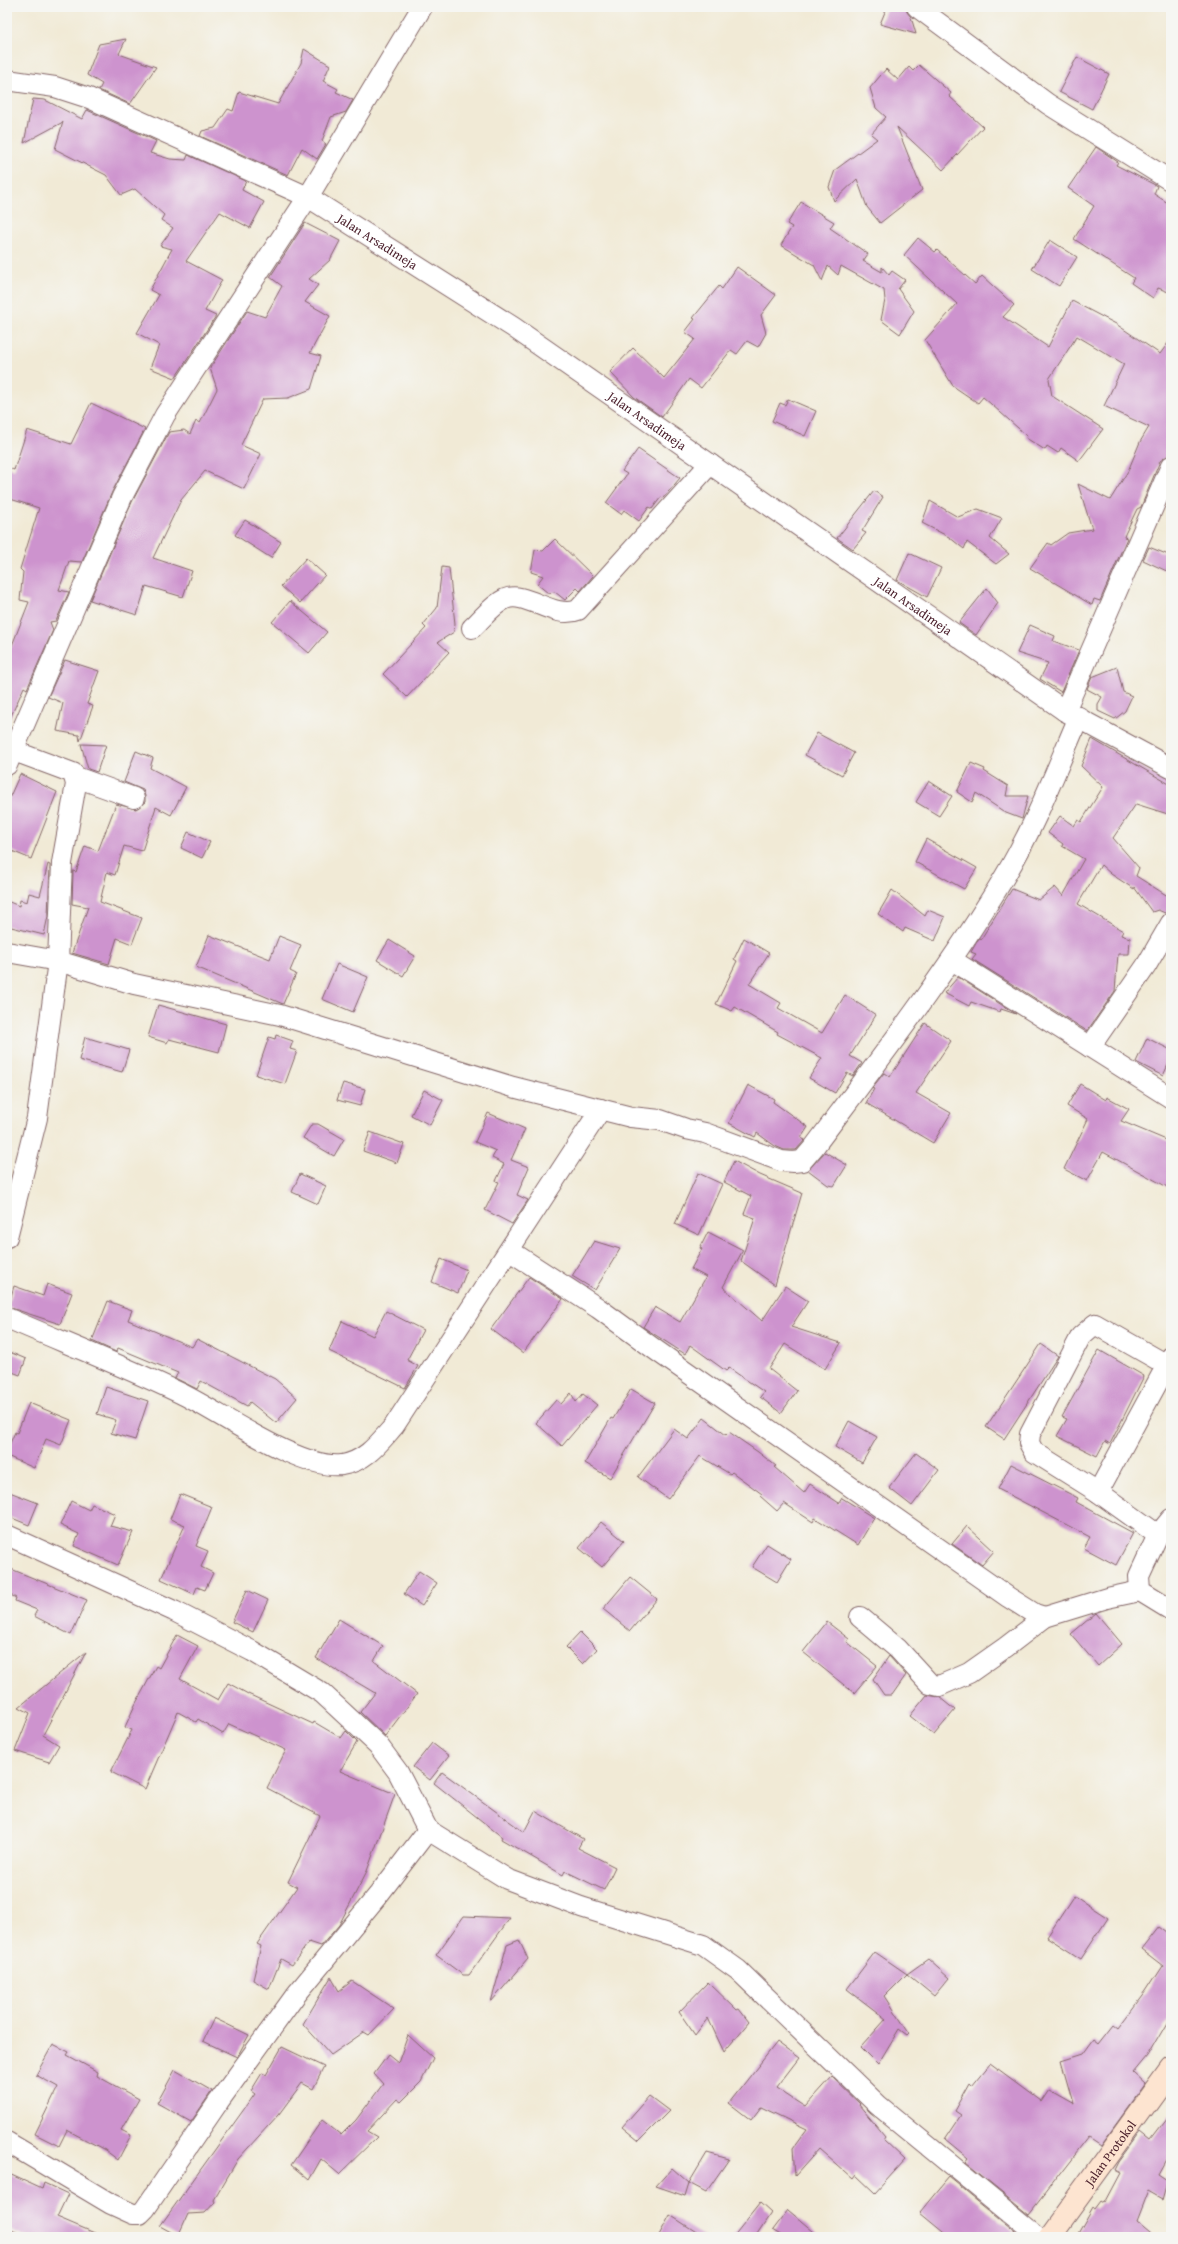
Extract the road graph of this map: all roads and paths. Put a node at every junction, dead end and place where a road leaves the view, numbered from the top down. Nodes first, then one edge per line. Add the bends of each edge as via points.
1 (422, 7) edge
2 (918, 7) edge
3 (7, 80) edge
4 (1171, 181) edge
5 (308, 197) junction
6 (710, 464) junction
7 (1171, 466) edge
8 (472, 628) dead end
9 (1072, 714) junction
10 (10, 758) edge
11 (1171, 768) edge
12 (76, 777) junction
13 (134, 798) dead end
14 (1171, 923) edge
15 (7, 952) edge
16 (952, 960) junction
17 (58, 961) junction
18 (1090, 1047) junction
19 (1171, 1098) edge
20 (601, 1109) junction
21 (7, 1237) edge
22 (510, 1251) junction
23 (7, 1318) edge
24 (1169, 1362) edge
25 (1098, 1492) junction
26 (1171, 1518) edge
27 (7, 1535) edge
28 (1158, 1535) junction
29 (1140, 1591) junction
30 (1171, 1610) edge
31 (1045, 1617) junction
32 (860, 1618) dead end
33 (428, 1830) junction
34 (1170, 2074) edge
35 (7, 2142) edge
36 (1039, 2237) edge
37 (1049, 2237) edge

1 - 5 street
2 - 4 street via 1048,104
3 - 5 street, Jalan Arsadimeja via 55,87 89,98
5 - 6 street, Jalan Arsadimeja via 513,327
5 - 10 street via 165,415 122,497
6 - 8 street via 578,610 569,614 515,597 505,599
6 - 9 street, Jalan Arsadimeja
7 - 9 street
9 - 11 street, Jalan Arsadimeja
9 - 16 street via 1037,814 1006,875
10 - 12 street via 63,768
12 - 13 street
12 - 17 street via 62,864
14 - 18 street via 1146,966
15 - 17 street
16 - 18 street
16 - 20 street via 802,1161 781,1161 705,1133 660,1120 631,1118
17 - 20 street via 134,984 280,1015 514,1087
17 - 21 street via 37,1118
18 - 19 street
20 - 22 street
22 - 23 street via 394,1426 363,1459 341,1465 315,1463 290,1453 181,1393
22 - 31 street via 598,1308 1008,1598
24 - 25 street
24 - 25 street via 1095,1324 1081,1336 1030,1434 1029,1443 1034,1452
25 - 28 street
26 - 28 street
27 - 33 street via 181,1615 252,1651 322,1693 378,1745 398,1772
28 - 29 street via 1139,1576
29 - 30 street
29 - 31 street
31 - 32 street via 969,1673 935,1686
33 - 35 street via 295,1996 140,2214 133,2214 111,2204
33 - 36 street via 507,1879 581,1907 702,1945 738,1970 878,2105
34 - 37 street, Jalan Protokol

